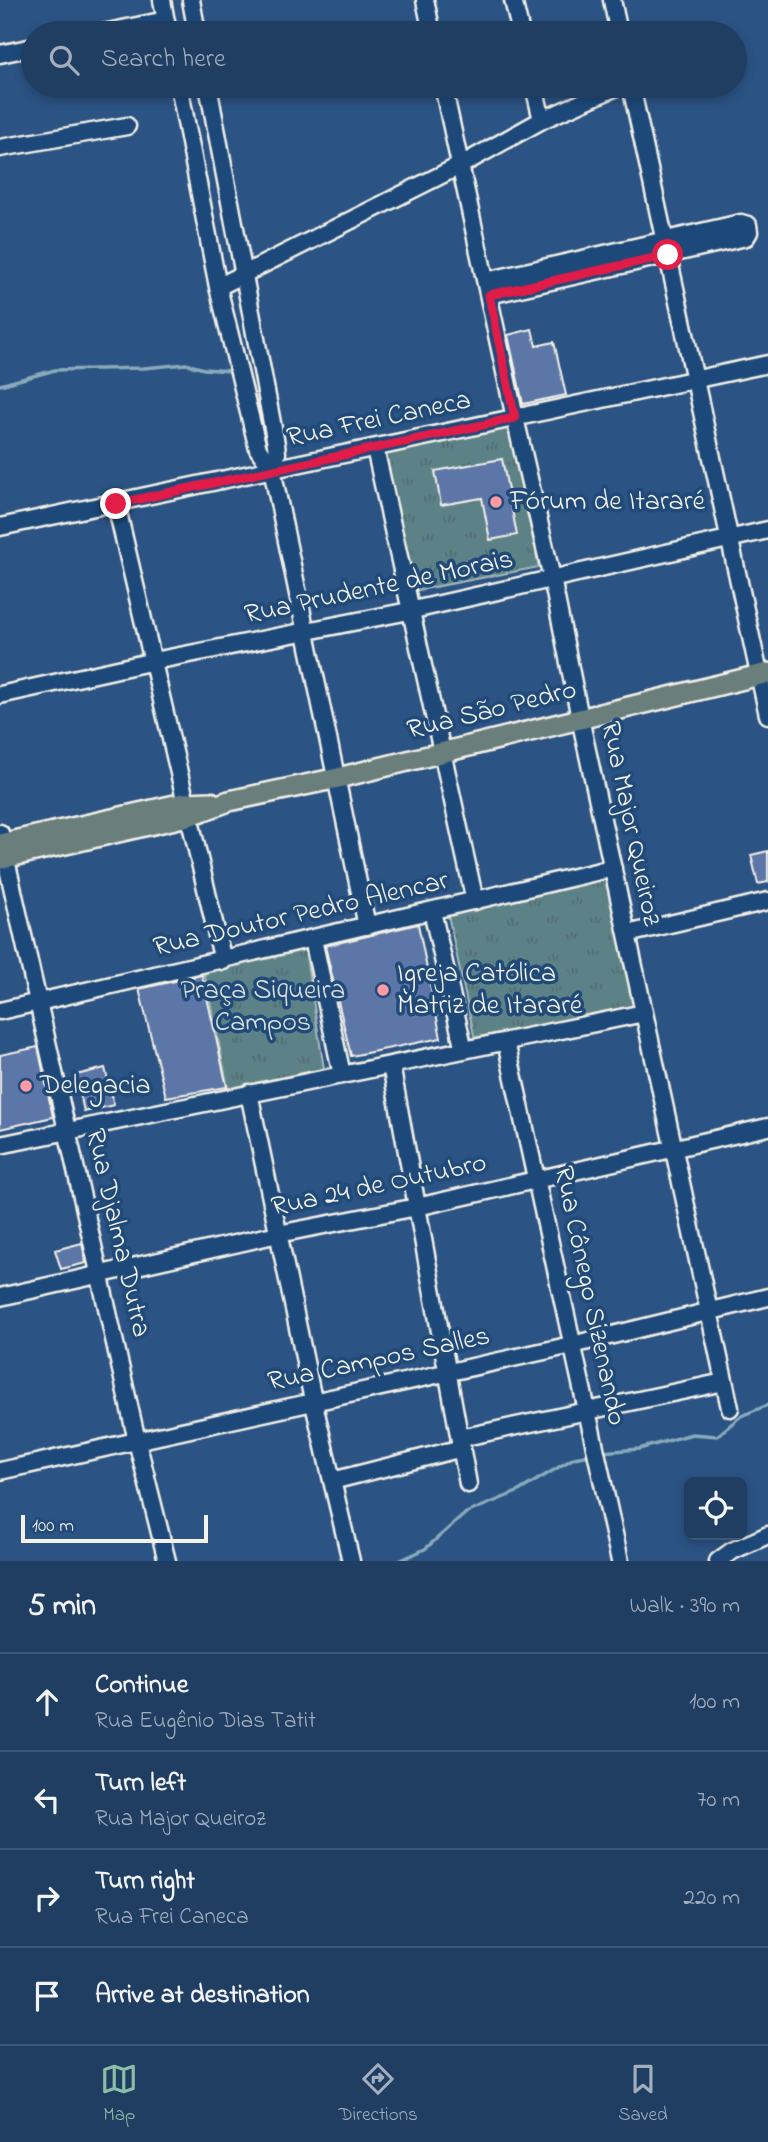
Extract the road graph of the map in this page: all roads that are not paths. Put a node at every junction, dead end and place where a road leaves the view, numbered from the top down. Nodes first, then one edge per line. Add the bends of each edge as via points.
1 (162, 0) edge
2 (191, 0) edge
3 (425, 0) edge
4 (513, 0) edge
5 (612, 0) edge
6 (166, 21) edge
7 (195, 21) edge
8 (429, 21) edge
9 (518, 21) edge
10 (616, 21) edge
11 (21, 50) edge
12 (0, 54) edge
13 (181, 98) edge
14 (210, 98) edge
15 (446, 98) edge
16 (537, 98) edge
17 (592, 98) edge
18 (634, 98) edge
19 (542, 120) junction
20 (127, 126) dead end
21 (0, 148) edge
22 (461, 165) junction
23 (666, 248) junction
24 (245, 275) junction
25 (218, 287) junction
26 (487, 288) junction
27 (768, 364) edge
28 (695, 379) junction
29 (515, 418) junction
30 (374, 448) junction
31 (272, 469) junction
32 (116, 504) junction
33 (0, 527) edge
34 (768, 530) edge
35 (728, 539) junction
36 (552, 578) junction
37 (410, 611) junction
38 (306, 633) junction
39 (154, 661) junction
40 (764, 674) edge
41 (0, 695) edge
42 (768, 715) edge
43 (580, 718) junction
44 (442, 753) junction
45 (338, 778) junction
46 (186, 810) junction
47 (1, 848) edge
48 (613, 868) junction
49 (475, 901) junction
50 (768, 901) edge
51 (432, 911) junction
52 (367, 926) junction
53 (627, 934) junction
54 (313, 939) junction
55 (223, 961) junction
56 (38, 1002) junction
57 (0, 1011) edge
58 (644, 1013) junction
59 (506, 1042) junction
60 (464, 1050) junction
61 (391, 1065) junction
62 (342, 1075) junction
63 (249, 1093) junction
64 (768, 1126) edge
65 (67, 1132) junction
66 (0, 1145) edge
67 (673, 1148) junction
68 (536, 1180) junction
69 (417, 1207) junction
70 (278, 1234) junction
71 (99, 1274) junction
72 (0, 1297) edge
73 (768, 1297) edge
74 (709, 1313) junction
75 (572, 1345) junction
76 (448, 1371) junction
77 (724, 1382) junction
78 (313, 1400) junction
79 (730, 1408) dead end
80 (587, 1411) junction
81 (137, 1441) junction
82 (461, 1443) junction
83 (0, 1471) edge
84 (332, 1481) junction
85 (468, 1484) dead end
86 (768, 1535) edge
87 (167, 1561) edge
88 (351, 1561) edge
89 (620, 1561) edge
90 (718, 1561) edge

1 - 6 street
2 - 7 street
3 - 8 street
4 - 9 street
5 - 10 street
11 - 12 street
13 - 25 street
14 - 24 street
15 - 22 street, Rua Major Queiroz
16 - 19 street
17 - 19 street
18 - 23 street
19 - 22 street
20 - 21 street
22 - 24 street
22 - 26 street, Rua Major Queiroz
23 - 26 street
23 - 28 street
24 - 25 street
24 - 31 street via 276,444
25 - 31 street via 258,449
26 - 29 street, Rua Major Queiroz
27 - 28 street, Rua Frei Caneca
28 - 29 street, Rua Frei Caneca
28 - 35 street
29 - 30 street, Rua Frei Caneca
29 - 36 street, Rua Major Queiroz
30 - 31 street, Rua Frei Caneca
30 - 37 street
31 - 32 street, Rua Frei Caneca
31 - 38 street
32 - 33 street, Rua Frei Caneca
32 - 39 street
34 - 35 street, Rua Prudente de Morais
35 - 36 street, Rua Prudente de Morais
35 - 40 street
36 - 37 street, Rua Prudente de Morais
36 - 43 street, Rua Major Queiroz
37 - 38 street, Rua Prudente de Morais
37 - 44 street
38 - 39 street, Rua Prudente de Morais
38 - 45 street
39 - 41 street, Rua Prudente de Morais
39 - 46 street
40 - 42 street
40 - 43 main road, Rua São Pedro
43 - 44 main road, Rua São Pedro
43 - 48 street, Rua Major Queiroz
44 - 45 main road, Rua São Pedro
44 - 49 street
45 - 46 main road, Rua São Pedro
45 - 52 street
46 - 47 main road, Rua São Pedro
46 - 55 street
47 - 56 street, Rua Djalma Dutra
48 - 49 street, Rua Doutor Pedro Alencar
48 - 53 street, Rua Major Queiroz
49 - 51 street, Rua Doutor Pedro Alencar
50 - 53 street
51 - 52 street, Rua Doutor Pedro Alencar
51 - 60 street
52 - 54 street, Rua Doutor Pedro Alencar
53 - 58 street, Rua Major Queiroz
54 - 55 street, Rua Doutor Pedro Alencar
54 - 62 street
55 - 56 street, Rua Doutor Pedro Alencar
56 - 57 street, Rua Doutor Pedro Alencar
56 - 65 street, Rua Djalma Dutra
58 - 59 street
58 - 67 street, Rua Major Queiroz
59 - 60 street
59 - 68 street, Rua Cônego Sizenando
60 - 61 street
61 - 62 street
61 - 69 street
62 - 63 street
63 - 65 street
63 - 70 street
64 - 67 street, Rua 24 de Outubro
65 - 66 street
65 - 71 street, Rua Djalma Dutra
67 - 68 street, Rua 24 de Outubro
67 - 74 street, Rua Major Queiroz
68 - 69 street, Rua 24 de Outubro
68 - 75 street, Rua Cônego Sizenando
69 - 70 street, Rua 24 de Outubro
69 - 76 street
70 - 71 street, Rua 24 de Outubro
70 - 78 street
71 - 72 street, Rua 24 de Outubro
71 - 81 street, Rua Djalma Dutra
73 - 74 street, Rua Campos Salles
74 - 75 street, Rua Campos Salles
74 - 77 street, Rua Major Queiroz
75 - 76 street, Rua Campos Salles
75 - 80 street, Rua Cônego Sizenando
76 - 78 street, Rua Campos Salles
76 - 82 street
77 - 79 street, Rua Major Queiroz
77 - 80 street
78 - 81 street, Rua Campos Salles
78 - 84 street
80 - 82 street
80 - 89 street, Rua Cônego Sizenando
81 - 83 street, Rua Campos Salles
81 - 87 street, Rua Djalma Dutra
82 - 84 street
82 - 85 street
84 - 88 street
86 - 90 street

